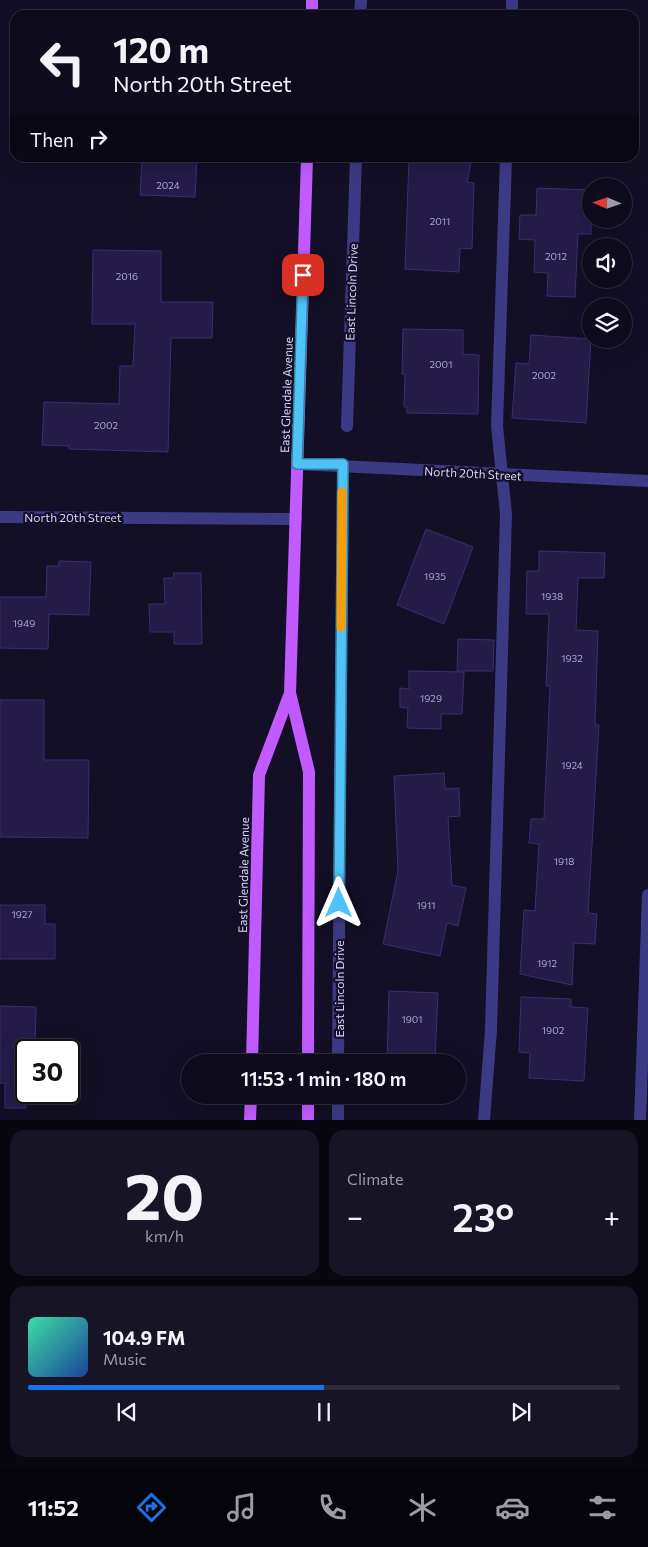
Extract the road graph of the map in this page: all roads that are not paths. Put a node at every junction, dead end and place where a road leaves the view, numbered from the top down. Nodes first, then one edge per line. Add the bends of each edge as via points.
1 (307, 162) edge
2 (356, 162) edge
3 (506, 162) edge
4 (347, 426) dead end
5 (297, 464) junction
6 (343, 464) junction
7 (501, 475) junction
8 (648, 481) edge
9 (0, 517) edge
10 (296, 519) junction
11 (290, 693) junction
12 (648, 895) edge
13 (252, 1054) edge
14 (308, 1054) edge
15 (338, 1054) edge
16 (251, 1104) edge
17 (308, 1104) edge
18 (338, 1104) edge
19 (250, 1120) edge
20 (308, 1120) edge
21 (338, 1120) edge
22 (484, 1120) edge
23 (640, 1120) edge

1 - 5 main road, East Glendale Avenue
2 - 4 street, East Lincoln Drive
3 - 7 street via 497,426
5 - 6 street, North 20th Street
5 - 10 main road, East Glendale Avenue
6 - 7 street, North 20th Street
6 - 15 street, East Lincoln Drive
7 - 8 street, North 20th Street
7 - 22 street via 506,534 491,1020
9 - 10 street, North 20th Street
10 - 11 main road, East Glendale Avenue
11 - 13 main road, East Glendale Avenue via 259,775
11 - 14 main road, East Glendale Avenue via 309,772
12 - 23 street
16 - 19 main road
17 - 20 main road
18 - 21 street

